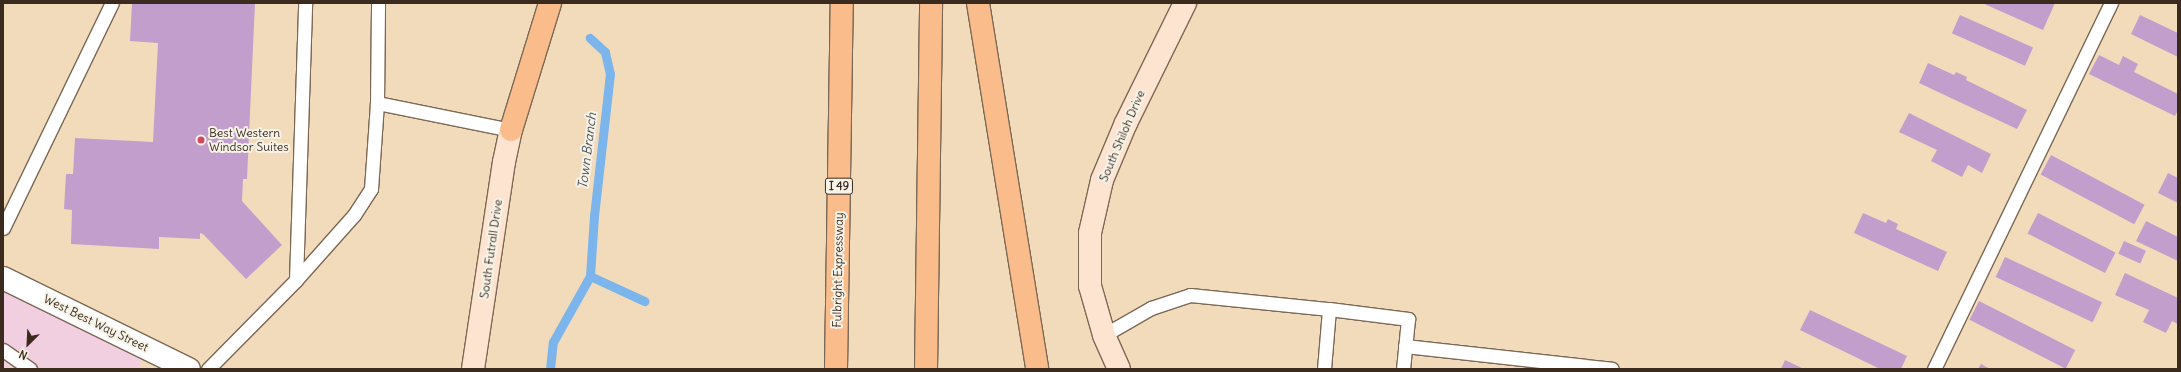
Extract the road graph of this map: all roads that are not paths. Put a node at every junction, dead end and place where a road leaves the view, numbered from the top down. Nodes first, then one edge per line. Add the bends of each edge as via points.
1 (112, 3) edge
2 (305, 3) edge
3 (378, 3) edge
4 (550, 3) edge
5 (842, 3) edge
6 (931, 3) edge
7 (978, 3) edge
8 (1185, 3) edge
9 (2111, 3) edge
10 (377, 103) junction
11 (511, 130) junction
12 (3, 228) edge
13 (3, 278) edge
14 (296, 280) junction
15 (1329, 309) junction
16 (1104, 335) junction
17 (1405, 346) junction
18 (3, 350) edge
19 (30, 369) edge
20 (189, 369) edge
21 (208, 369) edge
22 (474, 369) edge
23 (836, 369) edge
24 (926, 369) edge
25 (1036, 369) edge
26 (1119, 369) edge
27 (1324, 369) edge
28 (1403, 369) edge
29 (1612, 369) edge
30 (1934, 369) edge

1 - 12 lane
2 - 14 lane
3 - 10 lane
4 - 11 highway
5 - 23 highway, Fulbright Expressway / I 49
6 - 24 highway
7 - 25 highway
8 - 16 street, South Shiloh Drive via 1126,123 1102,180 1090,233 1090,286
9 - 30 lane
10 - 11 lane
10 - 14 lane via 371,190 354,215
11 - 22 street, South Futrall Drive via 504,162
13 - 20 street, West Best Way Street
14 - 21 lane
15 - 16 lane via 1190,295 1151,308
15 - 17 lane via 1408,319
15 - 27 lane
16 - 26 street, South Shiloh Drive
17 - 28 lane
17 - 29 lane
18 - 19 lane

